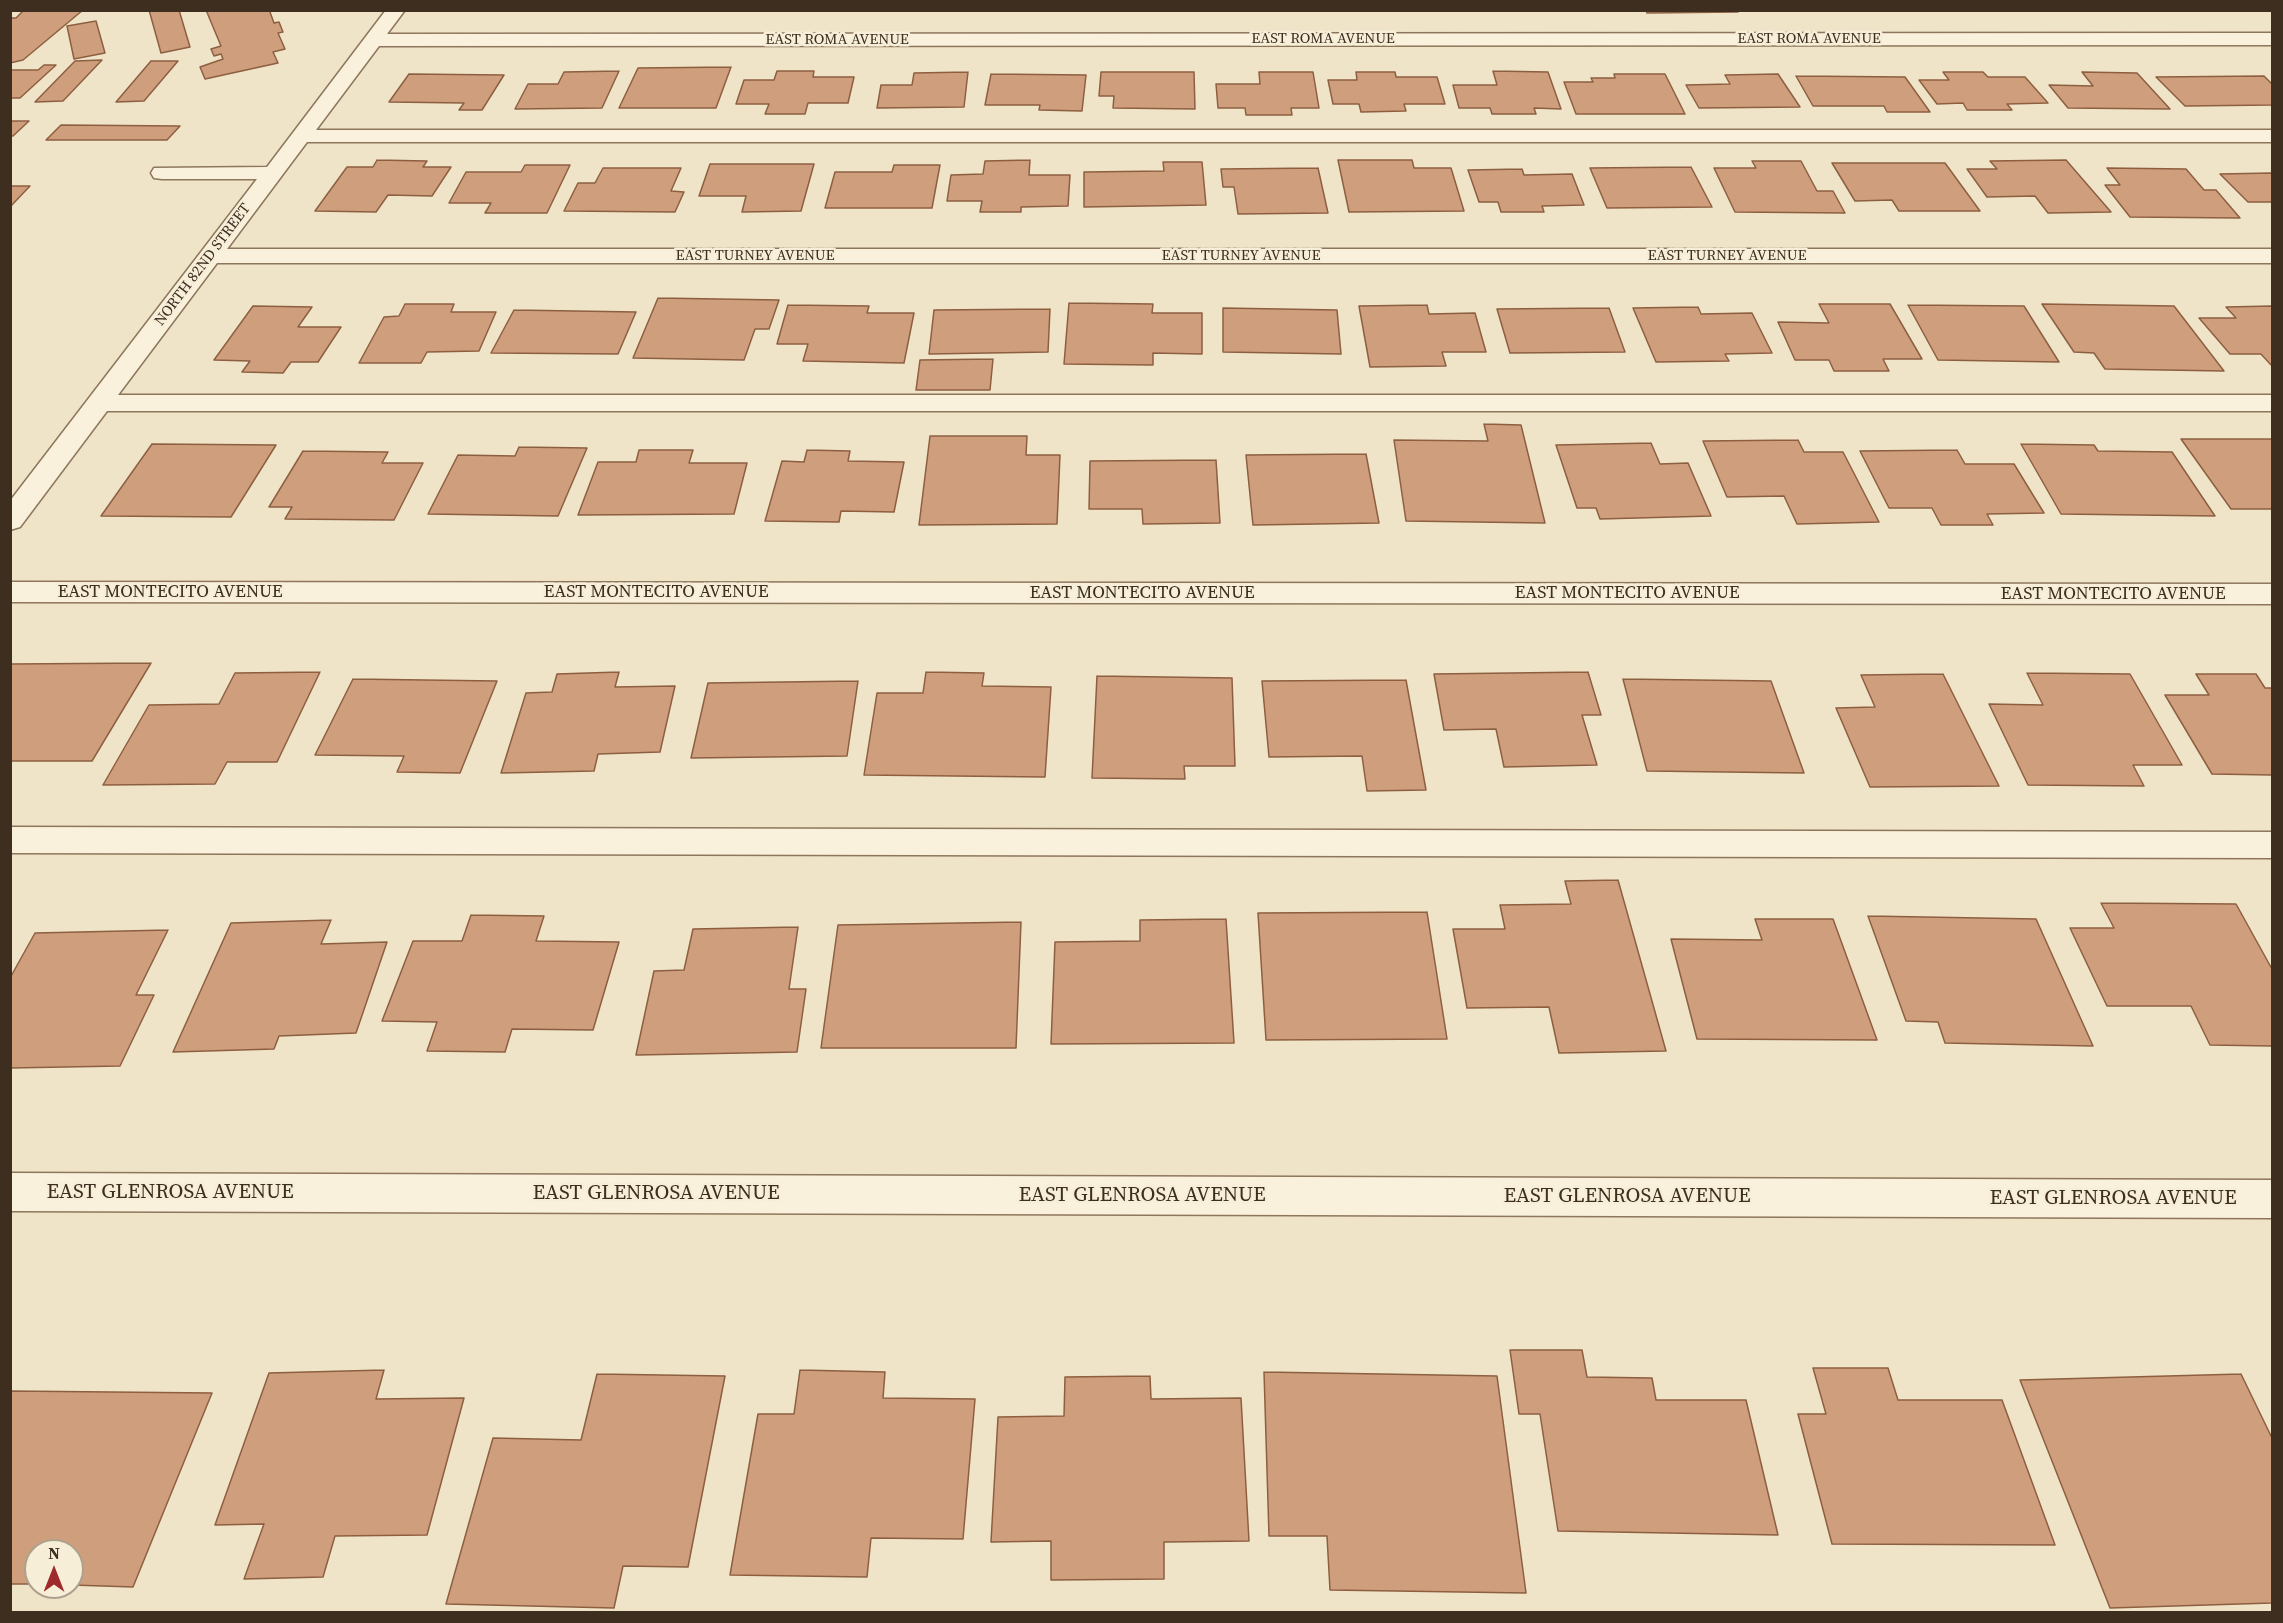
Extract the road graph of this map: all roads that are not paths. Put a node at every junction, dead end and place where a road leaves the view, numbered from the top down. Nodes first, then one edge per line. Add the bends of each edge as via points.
1 (396, 10) edge
2 (2272, 39) edge
3 (374, 40) junction
4 (2272, 135) edge
5 (300, 136) junction
6 (162, 173) dead end
7 (271, 173) junction
8 (210, 256) junction
9 (2272, 256) edge
10 (100, 403) junction
11 (2272, 403) edge
12 (10, 521) edge
13 (10, 592) edge
14 (2272, 594) edge
15 (10, 840) edge
16 (2272, 845) edge
17 (10, 1192) edge
18 (2272, 1199) edge

1 - 3 street, NORTH 82ND STREET
2 - 3 street, EAST ROMA AVENUE
3 - 5 street, NORTH 82ND STREET
4 - 5 street
5 - 7 street, NORTH 82ND STREET
6 - 7 street
7 - 8 street, NORTH 82ND STREET
8 - 9 street, EAST TURNEY AVENUE
8 - 10 street, NORTH 82ND STREET
10 - 11 street
10 - 12 street, NORTH 82ND STREET
13 - 14 street, EAST MONTECITO AVENUE
15 - 16 street
17 - 18 street, EAST GLENROSA AVENUE

